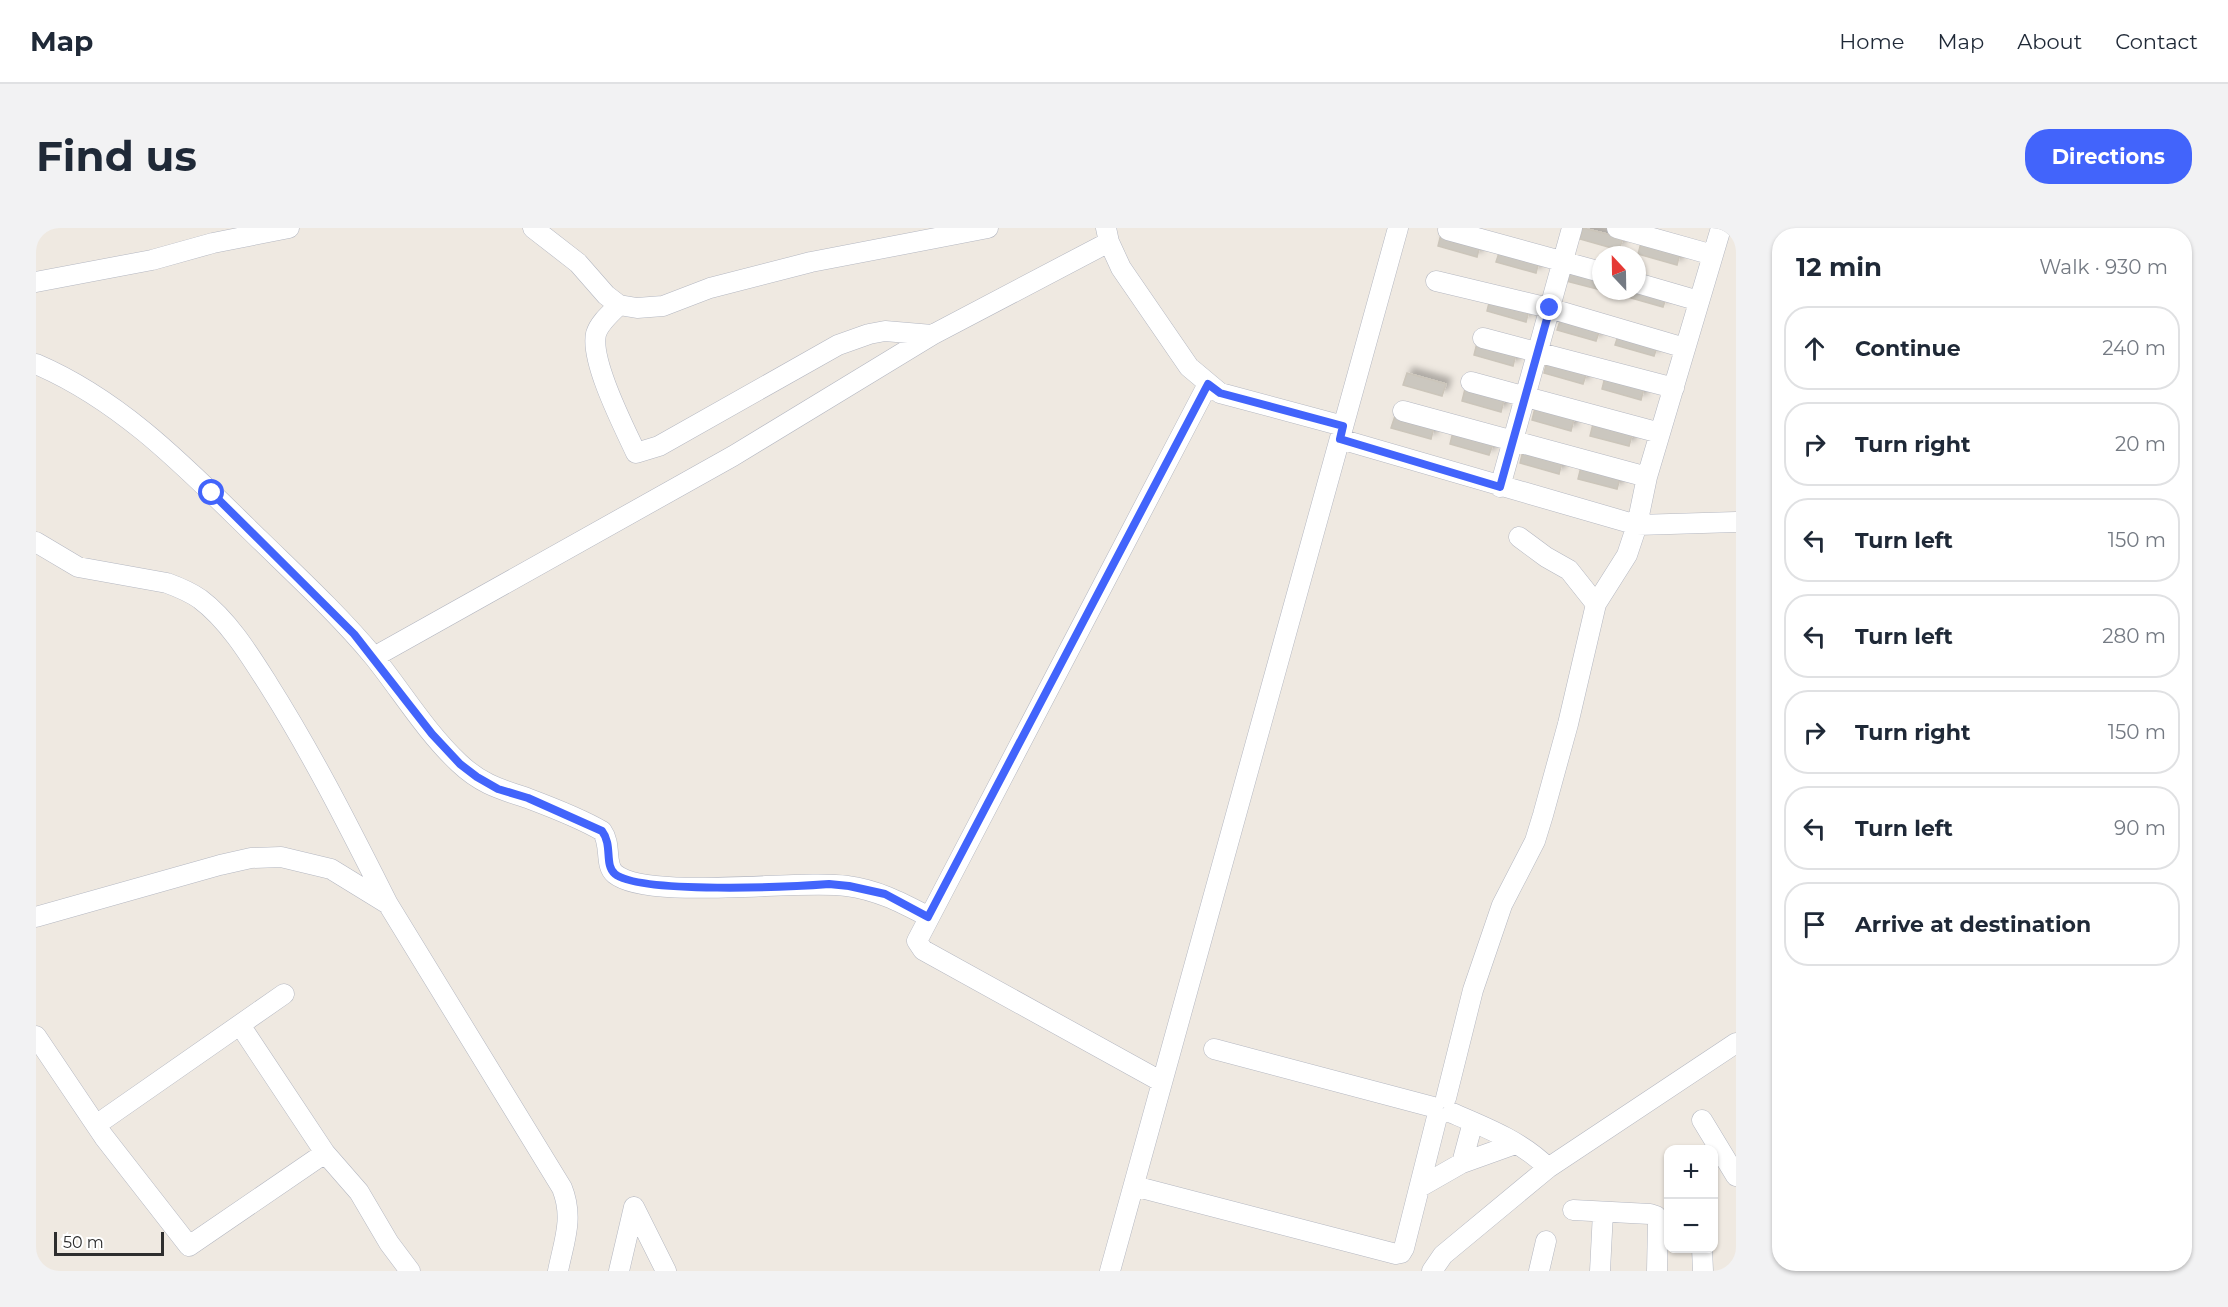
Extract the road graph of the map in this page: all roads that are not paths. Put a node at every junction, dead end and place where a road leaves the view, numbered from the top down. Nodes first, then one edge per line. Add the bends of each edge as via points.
1 (289, 228) edge
2 (533, 228) edge
3 (988, 228) edge
4 (1398, 228) edge
5 (1572, 228) edge
6 (1617, 228) edge
7 (1721, 228) edge
8 (1448, 230) dead end
9 (1108, 235) edge
10 (1713, 255) junction
11 (1562, 261) junction
12 (1592, 269) edge
13 (1436, 281) dead end
14 (36, 282) edge
15 (1646, 286) edge
16 (1699, 301) junction
17 (619, 305) junction
18 (1550, 308) junction
19 (932, 335) junction
20 (1483, 338) dead end
21 (1685, 348) junction
22 (1537, 352) junction
23 (36, 363) edge
24 (1471, 382) dead end
25 (1208, 384) junction
26 (1674, 388) junction
27 (1525, 397) junction
28 (1403, 411) dead end
29 (1341, 432) junction
30 (1660, 433) junction
31 (1513, 439) junction
32 (1647, 477) junction
33 (1500, 487) junction
34 (1736, 522) edge
35 (1637, 525) junction
36 (1519, 537) dead end
37 (36, 542) edge
38 (1596, 604) junction
39 (374, 657) junction
40 (388, 904) junction
41 (36, 917) edge
42 (928, 917) junction
43 (284, 994) dead end
44 (240, 1025) junction
45 (36, 1036) edge
46 (1736, 1043) edge
47 (1214, 1049) dead end
48 (1162, 1082) junction
49 (1442, 1109) junction
50 (1702, 1120) dead end
51 (1473, 1122) junction
52 (96, 1125) junction
53 (1515, 1144) junction
54 (1729, 1150) edge
55 (325, 1153) junction
56 (1462, 1163) junction
57 (1548, 1168) junction
58 (1736, 1176) edge
59 (1134, 1186) junction
60 (1420, 1187) junction
61 (1572, 1210) dead end
62 (1603, 1212) junction
63 (1546, 1241) dead end
64 (1702, 1253) edge
65 (410, 1271) edge
66 (558, 1271) edge
67 (618, 1271) edge
68 (666, 1271) edge
69 (1110, 1271) edge
70 (1432, 1271) edge
71 (1539, 1271) edge
72 (1600, 1271) edge
73 (1657, 1271) edge
74 (1703, 1271) edge

1 - 14 street
2 - 17 street via 578,263
3 - 17 street via 810,262 710,288 663,306 636,309
4 - 29 street
5 - 11 street
6 - 10 street
7 - 10 street
8 - 11 street
9 - 19 street
9 - 25 street via 1121,268 1189,367
10 - 16 street
11 - 12 street
11 - 18 street
13 - 18 street
15 - 16 street
16 - 21 street
17 - 19 street via 596,334 595,351 636,453 659,446 838,345 885,331
18 - 21 street
18 - 22 street
19 - 39 street via 733,456
20 - 22 street
21 - 26 street
22 - 26 street
22 - 27 street
23 - 39 street via 143,428 293,572
24 - 27 street
25 - 29 street via 1220,393
25 - 42 street
26 - 30 street
27 - 30 street
27 - 31 street
28 - 31 street
29 - 33 street
29 - 48 street
30 - 32 street
31 - 32 street
31 - 33 street
32 - 35 street
33 - 35 street
34 - 35 street
35 - 38 street via 1627,555
36 - 38 street via 1569,570
37 - 40 street via 78,567 167,583 200,599 230,630 259,670 309,751
38 - 49 street via 1543,815 1535,841 1502,906 1473,990
39 - 42 street via 432,734 460,764 498,789 602,831 607,838 610,867 631,882 671,887 849,886 885,894
40 - 41 street via 331,869 297,859 265,856
40 - 66 street via 562,1188 569,1216
42 - 48 street via 917,940 922,950
43 - 44 street
44 - 52 street
44 - 55 street
45 - 52 street
46 - 57 street
47 - 49 street
48 - 59 street
49 - 51 street
49 - 60 street
50 - 54 street
51 - 53 street
51 - 56 street
52 - 55 street via 189,1246
53 - 56 street
53 - 57 street
54 - 58 street
55 - 65 street via 358,1192
56 - 60 street
57 - 70 street via 1443,1255
59 - 60 street via 1396,1254 1404,1248
59 - 69 street
61 - 62 street
62 - 72 street
62 - 73 street via 1656,1216
63 - 71 street
64 - 74 street
67 - 68 street via 634,1207

